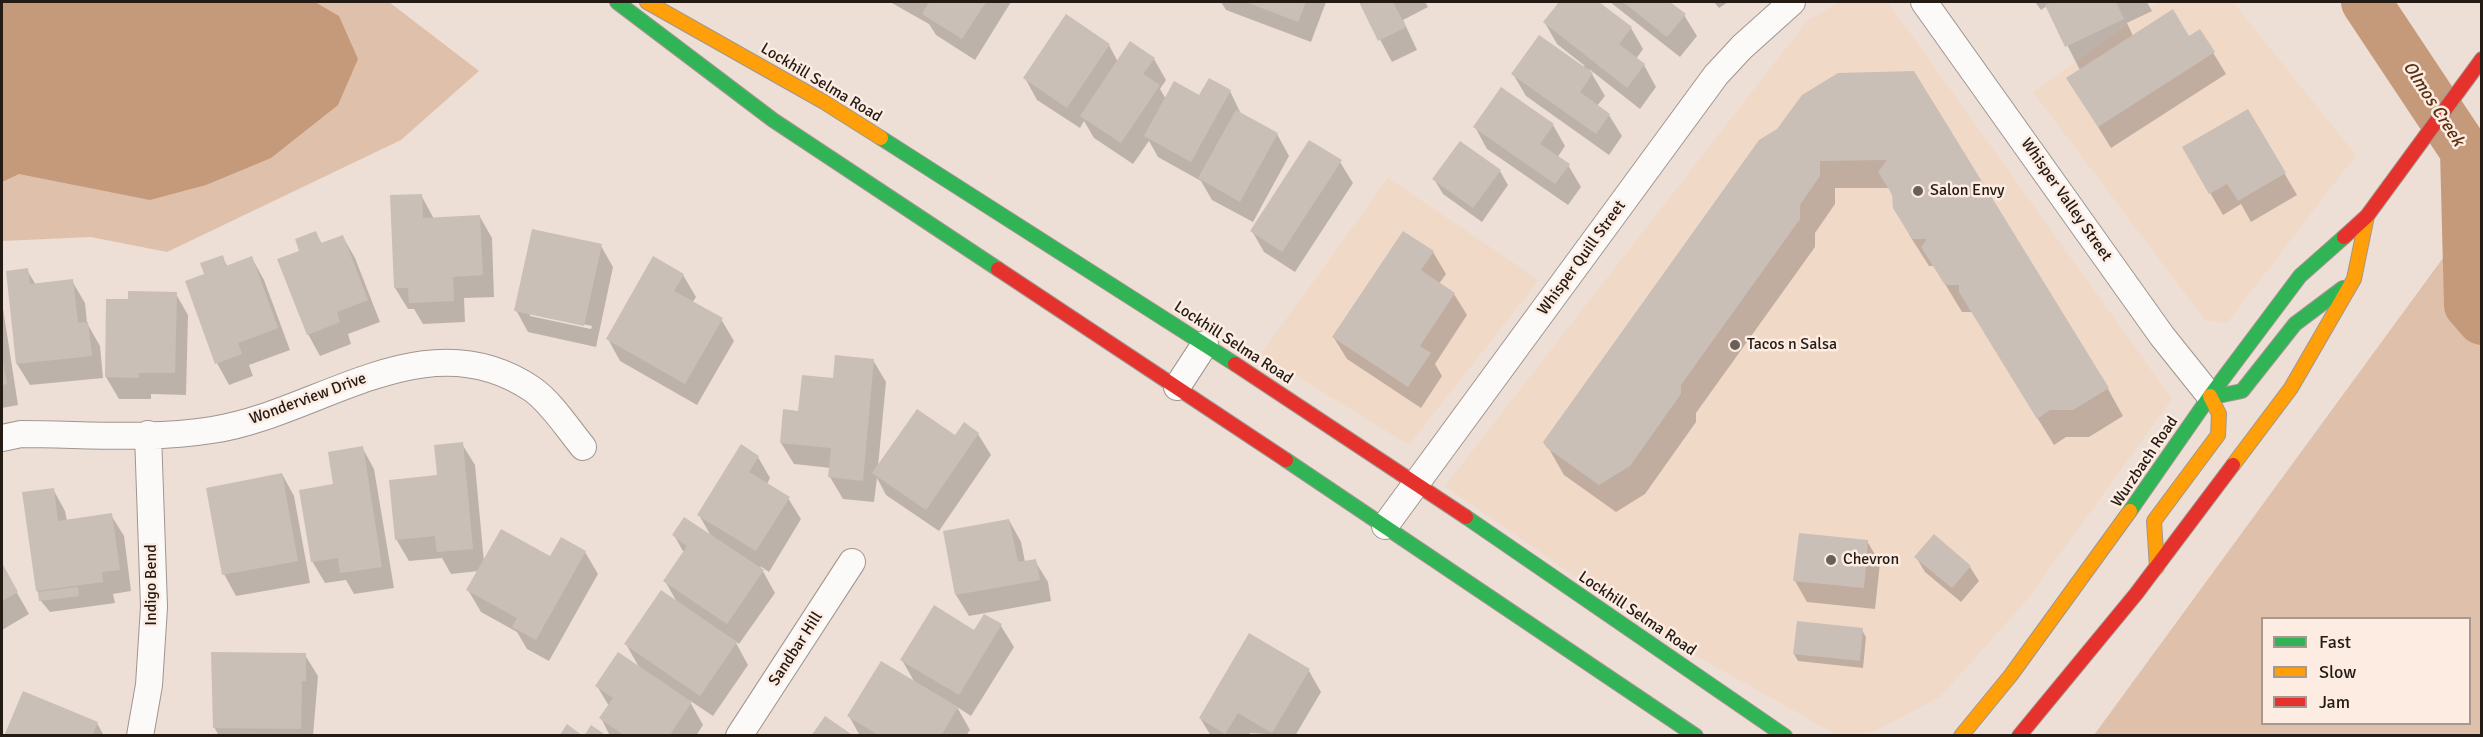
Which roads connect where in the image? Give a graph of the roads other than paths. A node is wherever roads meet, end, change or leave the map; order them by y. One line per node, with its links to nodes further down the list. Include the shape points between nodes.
1 (617, 2): 9 (main road, via 773,120)
2 (647, 2): 8 (main road, Lockhill Selma Road, via 824,102)
3 (1792, 2): 14 (street, Whisper Quill Street, via 1716,75)
4 (1924, 2): 10 (street, Whisper Valley Street, via 2162,336)
5 (2481, 60): 6 (main road, Wurzbach Road)
6 (2367, 216): 7 (main road, Wurzbach Road); 10 (main road, Wurzbach Road, via 2300,276)
7 (2354, 279): 10 (main road, via 2295,324 2242,391); 17 (main road, Wurzbach Road, via 2291,388)
8 (1204, 344): 9 (street); 14 (main road, Lockhill Selma Road)
9 (1177, 387): 15 (main road)
10 (2210, 396): 17 (main road, via 2220,412 2220,429 2154,521); 18 (main road, Wurzbach Road, via 2106,548 2016,669)
11 (148, 434): 12 (street, Wonderview Drive, via 21,434); 13 (street, Wonderview Drive, via 212,430 264,417 373,375 414,365 462,362 495,369 534,390); 19 (street, Indigo Bend, via 154,607)
12 (2, 438)
13 (584, 447)
14 (1416, 483): 15 (street, Whisper Quill Street); 22 (main road, Lockhill Selma Road, via 1576,599)
15 (1385, 526): 21 (main road, via 1550,630)
16 (852, 562): 20 (street, Sandbar Hill)
17 (2157, 567): 23 (main road, Wurzbach Road)
18 (1958, 733)
19 (140, 735)
20 (739, 735)
21 (1696, 735)
22 (1785, 735)
23 (2019, 735)

